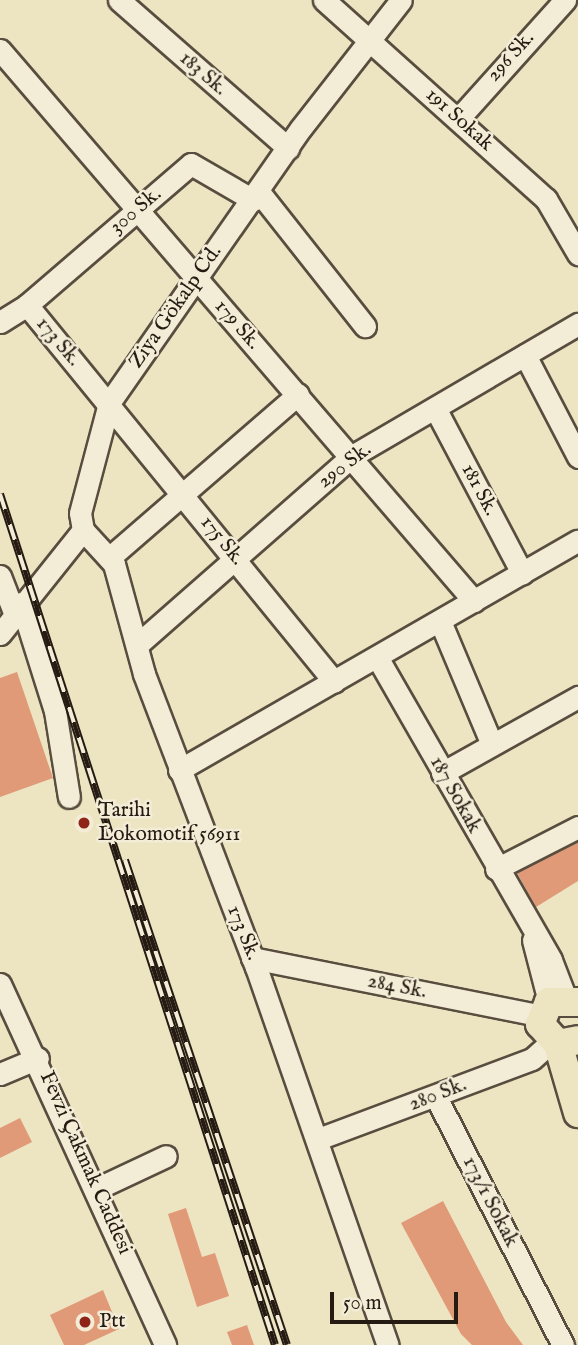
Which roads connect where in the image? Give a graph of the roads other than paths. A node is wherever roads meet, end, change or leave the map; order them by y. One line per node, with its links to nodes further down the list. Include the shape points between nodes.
1 (119, 0): 8 (street, 183 Sk.)
2 (324, 0): 5 (street, 191 Sokak)
3 (401, 0): 5 (street, Ziya Gökalp Cd.)
4 (565, 0): 7 (street, 296 Sk.)
5 (369, 42): 7 (street, 191 Sokak); 8 (street, Ziya Gökalp Cd.)
6 (0, 50): 10 (street, 179 Sk.)
7 (459, 118): 11 (street, 191 Sokak, via 546,199)
8 (288, 148): 9 (street, Ziya Gökalp Cd.)
9 (256, 196): 10 (street, 300 Sk., via 191,164); 12 (street, Ziya Gökalp Cd.); 16 (street, 300 Sk.)
10 (137, 208): 12 (street, 179 Sk.); 13 (street, 300 Sk.)
11 (578, 254)
12 (196, 278): 18 (street, 179 Sk.); 19 (street, Ziya Gökalp Cd.)
13 (27, 305): 14 (street, 173 Sk.); 19 (street, 173 Sk.)
14 (0, 321)
15 (578, 324): 17 (street, 290 Sk.)
16 (365, 326)
17 (524, 355): 20 (street, 290 Sk.); 22 (street)
18 (298, 394): 21 (street, 179 Sk.); 23 (street)
19 (109, 403): 23 (street, 175 Sk.); 24 (street, Ziya Gökalp Cd., via 80,513)
20 (435, 408): 21 (street, 290 Sk.); 28 (street, 181 Sk.)
21 (352, 456): 26 (street, 290 Sk.); 30 (street, 179 Sk.)
22 (578, 457)
23 (183, 493): 26 (street, 175 Sk.); 27 (street)
24 (83, 530): 27 (street, 173 Sk.); 31 (street)
25 (578, 541): 28 (street)
26 (235, 556): 34 (street, 290 Sk.); 36 (street, 175 Sk.)
27 (108, 558): 34 (street, 173 Sk.)
28 (522, 573): 30 (street)
29 (0, 576): 31 (street)
30 (474, 601): 32 (street)
31 (17, 608): 33 (street); 41 (street, via 55,710)
32 (440, 621): 35 (street); 38 (street)
33 (0, 634)
34 (137, 645): 39 (street, 173 Sk.)
35 (377, 657): 36 (street); 40 (street, 187 Sokak)
36 (334, 681): 39 (street)
37 (578, 697): 38 (street)
38 (492, 745): 40 (street)
39 (179, 770): 44 (street, 173 Sk.)
40 (442, 773): 43 (street, 187 Sokak)
41 (69, 797)
42 (578, 827): 43 (street)
43 (496, 869): 46 (street, 187 Sokak, via 533,934)
44 (252, 958): 46 (street, 284 Sk.); 51 (street, 173 Sk.)
45 (0, 984): 47 (street, Fevzi Çakmak Caddesi)
46 (564, 1016): 49 (street, 280 Sk., via 532,1059); 50 (main road, 187 Sokak)
47 (38, 1058): 48 (street); 53 (street, Fevzi Çakmak Caddesi)
48 (0, 1074)
49 (436, 1097): 51 (street, 280 Sk.); 56 (street, 173/1 Sokak)
50 (578, 1113)
51 (318, 1139): 55 (street, 173 Sk.)
52 (168, 1162): 53 (street)
53 (99, 1195): 54 (street, Fevzi Çakmak Caddesi)
54 (165, 1345)
55 (388, 1345)
56 (563, 1345)

